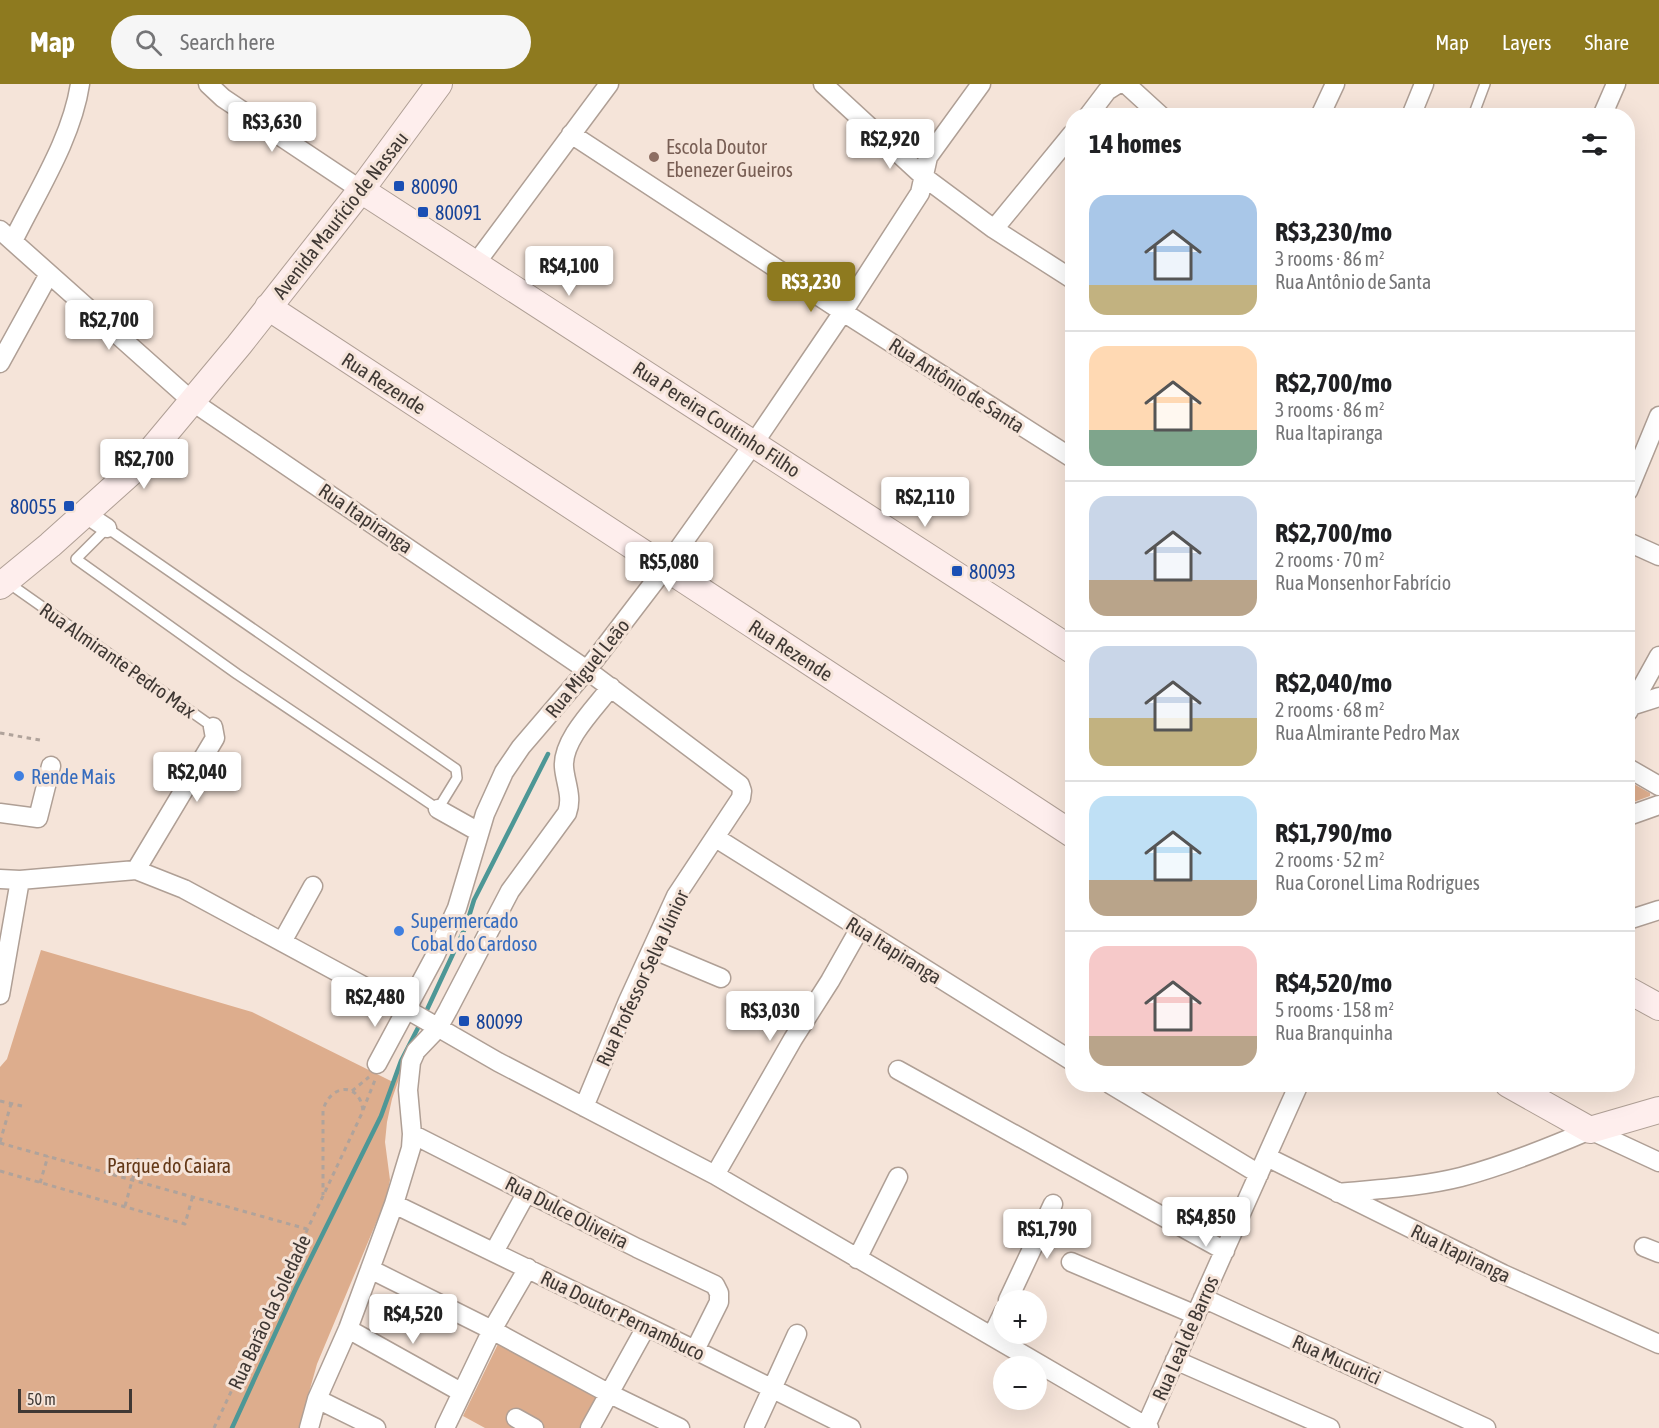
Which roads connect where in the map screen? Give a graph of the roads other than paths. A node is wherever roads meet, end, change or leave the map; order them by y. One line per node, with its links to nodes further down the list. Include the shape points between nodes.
1 (80, 84): 24 (street, via 63,140)
2 (208, 84): 22 (street)
3 (439, 84): 22 (street, Avenida Maurício de Nassau)
4 (609, 84): 19 (street)
5 (981, 84): 21 (street, Rua Miguel Leão, via 928,158)
6 (1118, 84): 13 (street)
7 (1126, 84): 14 (street)
8 (1335, 84): 15 (street)
9 (1424, 84): 16 (street)
10 (1485, 84): 17 (lane)
11 (1616, 84): 18 (street)
12 (828, 85): 21 (street)
13 (1094, 108)
14 (1152, 108)
15 (1324, 108)
16 (1414, 108)
17 (1476, 108)
18 (1606, 108)
19 (571, 134): 25 (street); 29 (street, Rua Antônio de Santa)
20 (1065, 143): 23 (street)
21 (924, 177): 23 (street); 29 (street, Rua Miguel Leão, via 920,193)
22 (361, 190): 25 (street, Rua Pereira Coutinho Filho); 28 (street, Avenida Maurício de Nassau)
23 (994, 229): 27 (street)
24 (6, 236): 26 (street, Rua Itapiranga)
25 (477, 263): 33 (street, Rua Pereira Coutinho Filho)
26 (49, 274): 30 (street); 31 (street, Rua Itapiranga)
27 (1065, 275)
28 (268, 307): 31 (street, Avenida Maurício de Nassau); 39 (street, Rua Rezende)
29 (843, 312): 33 (street, Rua Miguel Leão); 34 (street, Rua Antônio de Santa)
30 (0, 363)
31 (193, 402): 36 (street, Avenida Maurício de Nassau); 43 (street, Rua Itapiranga)
32 (1659, 416): 35 (street)
33 (753, 443): 39 (street, Rua Miguel Leão); 41 (street, Rua Pereira Coutinho Filho)
34 (1065, 454)
35 (1635, 474)
36 (96, 521): 40 (street, Avenida Maurício de Nassau); 54 (lane, via 76,559 237,674); 54 (lane, via 456,768 457,778)
37 (1635, 545): 38 (street)
38 (1659, 556)
39 (665, 568): 43 (street, Rua Miguel Leão); 57 (street, Rua Rezende)
40 (3, 584): 48 (lane, Rua Almirante Pedro Max)
41 (1065, 645)
42 (1659, 656): 46 (street)
43 (587, 670): 44 (street, Rua Itapiranga); 58 (street, Rua Miguel Leão, via 504,772)
44 (610, 687): 52 (street, Rua Itapiranga, via 740,785); 74 (street, via 567,749 567,813 510,891)
45 (1659, 697): 47 (street)
46 (1635, 698)
47 (1635, 707)
48 (213, 728): 60 (street, Rua Almirante Pedro Max, via 215,738)
49 (51, 766): 55 (street, via 38,818)
50 (1635, 772): 51 (street)
51 (1659, 786)
52 (742, 791): 59 (street, Rua Professor Selva Júnior)
53 (1659, 805): 56 (street)
54 (438, 809): 58 (street)
55 (0, 813)
56 (1635, 814)
57 (1065, 829)
58 (479, 832): 73 (street, Rua Miguel Leão, via 456,908)
59 (716, 838): 66 (street, Rua Itapiranga); 68 (street, Rua Professor Selva Júnior, via 676,896)
60 (136, 870): 62 (street); 67 (street, via 184,889)
61 (0, 879): 62 (street)
62 (20, 880): 71 (street)
63 (312, 886): 67 (street)
64 (1659, 910): 65 (street)
65 (1635, 918)
66 (860, 928): 75 (street, Rua Itapiranga); 88 (street)
67 (282, 942): 73 (street)
68 (652, 949): 69 (street); 81 (street, Rua Professor Selva Júnior)
69 (721, 978)
70 (1635, 994): 72 (street)
71 (0, 995)
72 (1658, 1006)
73 (409, 1011): 74 (street); 76 (street, Rua Miguel Leão)
74 (436, 1027): 81 (street); 84 (street, via 411,1062 408,1090)
75 (1065, 1057)
76 (377, 1064)
77 (898, 1070): 94 (street)
78 (1123, 1092): 87 (street)
79 (1295, 1092): 85 (street, Rua Leal de Barros)
80 (1523, 1092): 83 (street)
81 (584, 1107): 88 (street)
82 (1659, 1110): 83 (street)
83 (1590, 1130): 86 (street); 91 (street, via 1536,1153 1458,1177)
84 (412, 1134): 90 (street, Rua Dulce Oliveira); 92 (street)
85 (1267, 1157): 87 (street, Rua Leal de Barros); 91 (street, Rua Itapiranga)
86 (1659, 1162)
87 (1259, 1174): 94 (street, Rua Leal de Barros)
88 (715, 1175): 96 (street)
89 (898, 1177): 96 (street)
90 (527, 1192): 95 (street); 109 (street, Rua Dulce Oliveira, via 715,1285 720,1293 719,1302)
91 (1337, 1193): 108 (street, Rua Itapiranga)
92 (394, 1204): 95 (street, Rua Doutor Pernambuco); 99 (street)
93 (1053, 1204): 100 (street)
94 (1225, 1251): 101 (street, Rua Leal de Barros)
95 (494, 1252): 98 (street, Rua Doutor Pernambuco)
96 (857, 1259): 107 (street)
97 (1071, 1262): 102 (street)
98 (528, 1268): 103 (street, Rua Doutor Pernambuco); 105 (street)
99 (370, 1269): 104 (street); 105 (street)
100 (1013, 1290)
101 (1203, 1298): 102 (street, Rua Leal de Barros); 116 (street, Rua Mucurici)
102 (1196, 1315): 110 (street, Rua Leal de Barros)
103 (646, 1327): 109 (street, Rua Doutor Pernambuco); 113 (street)
104 (348, 1329): 112 (street); 114 (street)
105 (492, 1330): 112 (street); 113 (street)
106 (797, 1334): 111 (street)
107 (992, 1336): 117 (street)
108 (1659, 1344)
109 (695, 1350): 111 (street, Rua Doutor Pernambuco)
110 (1175, 1360): 117 (street, Rua Leal de Barros); 126 (street)
111 (772, 1388): 124 (street); 125 (street, Rua Doutor Pernambuco)
112 (461, 1392): 120 (street)
113 (608, 1393): 122 (street); 123 (street)
114 (317, 1399): 118 (street); 119 (street)
115 (516, 1418): 121 (street)
116 (1474, 1425)
117 (1146, 1427)
118 (309, 1428)
119 (376, 1428)
120 (445, 1428)
121 (534, 1428)
122 (590, 1428)
123 (680, 1428)
124 (754, 1428)
125 (851, 1428)
126 (1330, 1428)

